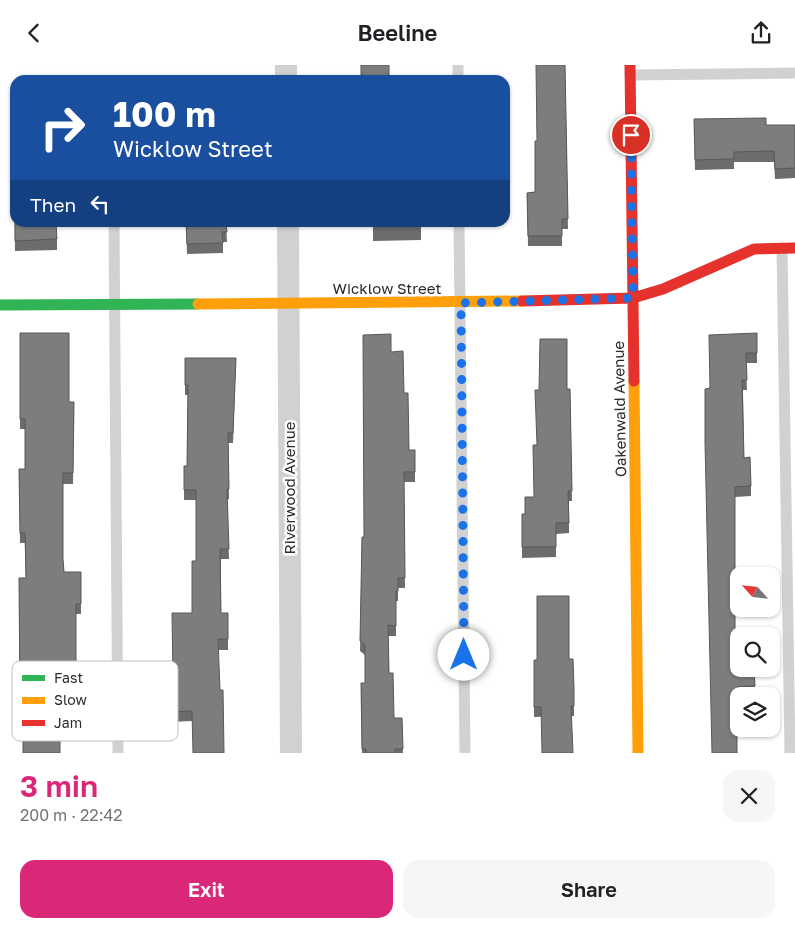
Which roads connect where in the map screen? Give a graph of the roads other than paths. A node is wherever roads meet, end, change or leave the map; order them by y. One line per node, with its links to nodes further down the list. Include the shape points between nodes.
1 (630, 70): 2 (lane); 8 (street, Oakenwald Avenue)
2 (795, 73)
3 (114, 227): 12 (lane)
4 (288, 227): 10 (street, Riverwood Avenue)
5 (459, 227): 9 (lane)
6 (782, 248): 7 (street, Wicklow Street); 8 (street, Wicklow Street, via 754,249 663,289); 14 (lane)
7 (795, 248)
8 (633, 298): 9 (street, Wicklow Street); 17 (street, Oakenwald Avenue)
9 (461, 303): 10 (street, Wicklow Street); 16 (lane)
10 (288, 304): 12 (street, Wicklow Street); 15 (street, Riverwood Avenue)
11 (0, 305): 12 (street, Wicklow Street)
12 (114, 305): 13 (lane)
13 (117, 661)
14 (792, 724): 18 (lane)
15 (291, 753)
16 (465, 753)
17 (638, 753)
18 (790, 753)

